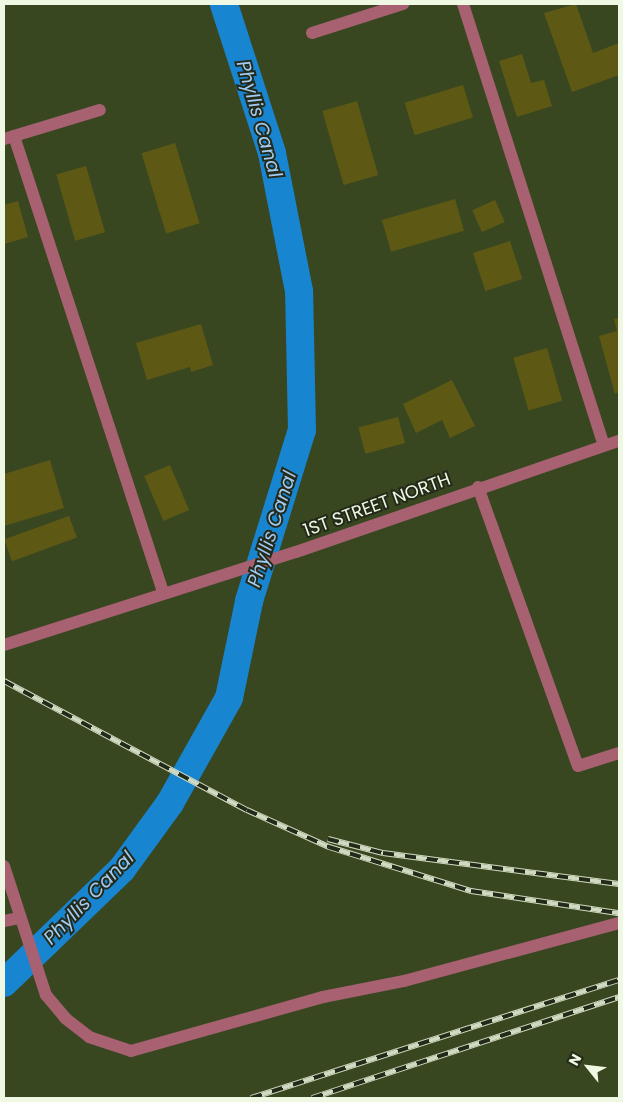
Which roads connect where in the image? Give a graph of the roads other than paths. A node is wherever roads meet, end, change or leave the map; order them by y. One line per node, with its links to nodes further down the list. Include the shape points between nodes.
1 (403, 4): 3 (street)
2 (464, 4): 7 (street)
3 (312, 33)
4 (100, 110): 5 (street)
5 (9, 137): 9 (street)
6 (619, 441): 7 (street, 1ST STREET NORTH)
7 (604, 445): 8 (street, 1ST STREET NORTH)
8 (478, 488): 9 (street, 1ST STREET NORTH, via 296,552); 11 (street, via 578,766)
9 (163, 592): 10 (street, 1ST STREET NORTH)
10 (4, 645)
11 (619, 752)
12 (4, 866): 13 (street)
13 (19, 918): 14 (street); 15 (street, via 46,995 65,1018 89,1037 131,1051 323,997 404,980)
14 (4, 921)
15 (619, 923)

